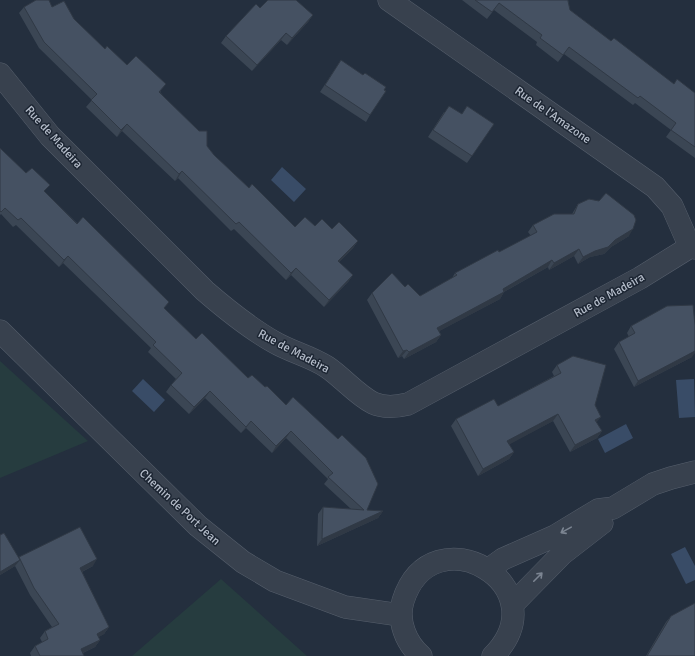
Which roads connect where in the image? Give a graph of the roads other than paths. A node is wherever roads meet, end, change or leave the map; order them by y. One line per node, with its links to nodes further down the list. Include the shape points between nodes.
1 (389, 0): 3 (street, Rue de l'Amazone, via 655,187 672,206)
2 (0, 74): 3 (street, Rue de Madeira, via 50,136 205,291 230,312 274,342 323,365 372,402 384,406 408,404)
3 (693, 248)
4 (0, 331): 9 (street, Chemin de Port Jean, via 198,526 243,562 275,581 345,607)
5 (695, 472): 6 (street, via 653,484)
6 (613, 508): 7 (street, one-way to 7, via 598,510 555,536 503,559); 8 (street, one-way to 6, via 562,554 604,522)
7 (489, 569): 8 (street, via 500,579); 9 (street, via 466,560 442,561 430,566 412,582)
8 (512, 605): 11 (street, via 510,628 506,639)
9 (400, 615): 10 (street, via 407,638)
10 (421, 656)
11 (493, 656)

